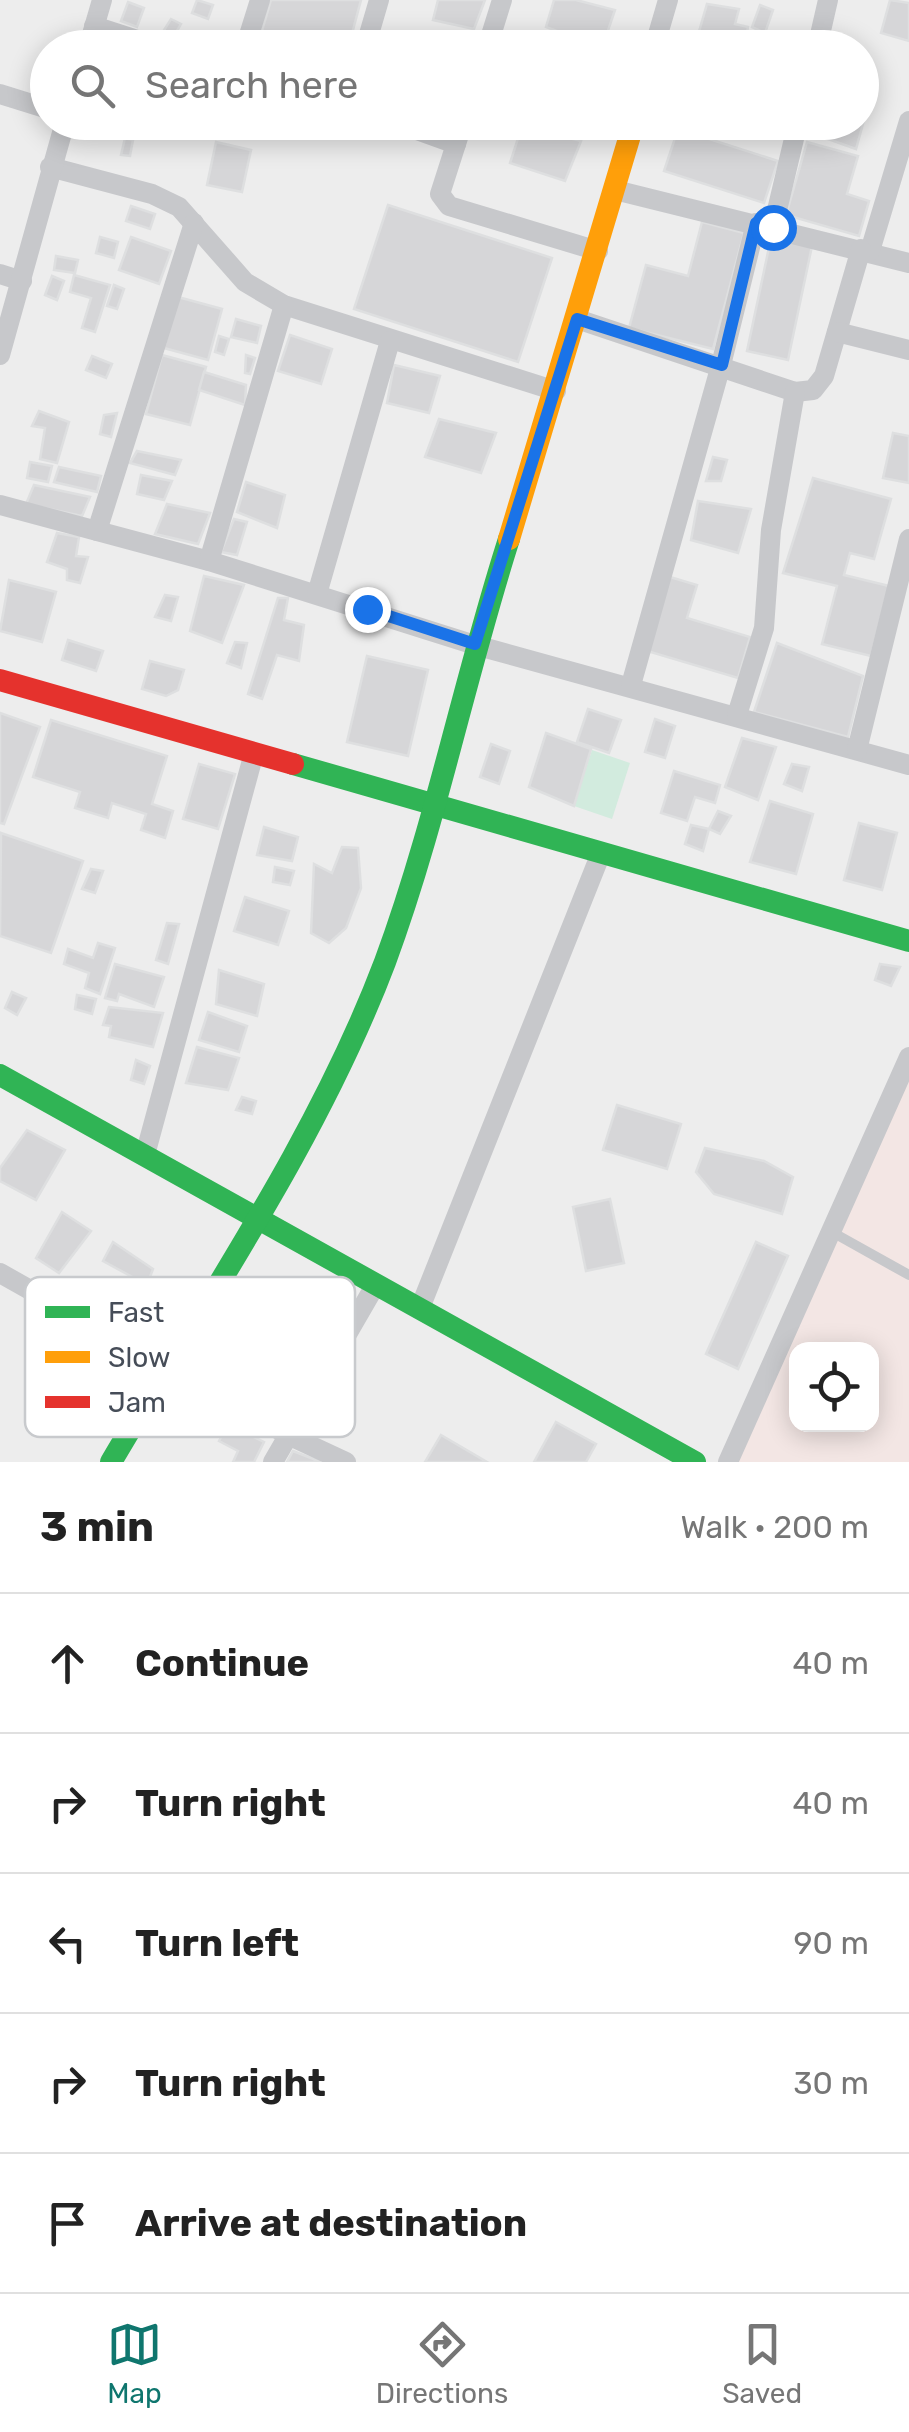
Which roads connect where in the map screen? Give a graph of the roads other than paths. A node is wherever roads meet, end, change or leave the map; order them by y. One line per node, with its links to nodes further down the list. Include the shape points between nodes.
1 (102, 0): 7 (street)
2 (260, 0): 10 (street)
3 (379, 0): 11 (street)
4 (502, 0): 12 (street)
5 (668, 0): 13 (street)
6 (828, 0): 14 (street)
7 (94, 26): 8 (street); 9 (street)
8 (93, 30)
9 (106, 30)
10 (251, 30)
11 (370, 30)
12 (493, 30)
13 (659, 30)
14 (820, 30)
15 (0, 94): 16 (street)
16 (30, 103)
17 (909, 121): 28 (street)
18 (59, 140): 24 (street)
19 (445, 140): 23 (street)
20 (457, 140): 23 (street)
21 (629, 140): 25 (street)
22 (792, 140): 27 (street)
23 (456, 144): 29 (street, via 441,180 444,202)
24 (50, 167): 26 (street, via 152,194); 32 (street)
25 (615, 190): 27 (street); 29 (street)
26 (194, 223): 33 (street, via 245,282); 43 (street)
27 (765, 225): 28 (street); 39 (street)
28 (866, 250): 30 (street); 35 (street)
29 (598, 251): 34 (street)
30 (909, 263)
31 (0, 274): 32 (street)
32 (22, 281): 38 (street)
33 (284, 306): 36 (street); 45 (street)
34 (577, 319): 39 (street); 40 (street)
35 (837, 332): 37 (street); 41 (street, via 814,390)
36 (390, 341): 40 (street); 46 (street)
37 (909, 350)
38 (0, 355)
39 (722, 365): 41 (street); 49 (street)
40 (556, 391): 47 (street)
41 (794, 392): 50 (street, via 770,530 764,628)
42 (0, 504): 43 (street)
43 (97, 531): 45 (street)
44 (909, 539): 51 (street)
45 (209, 561): 46 (street)
46 (317, 594): 47 (street)
47 (475, 644): 49 (street); 54 (street)
48 (0, 680): 52 (street)
49 (631, 685): 50 (street)
50 (738, 716): 51 (street)
51 (857, 750): 53 (street)
52 (254, 753): 54 (street); 59 (street)
53 (909, 765)
54 (436, 806): 55 (street); 60 (street, via 384,964 350,1042 316,1114)
55 (600, 852): 56 (street); 67 (street)
56 (909, 941)
57 (909, 1057): 61 (street)
58 (0, 1075): 59 (street)
59 (145, 1155): 60 (street)
60 (254, 1216): 63 (street); 65 (street)
61 (831, 1231): 62 (lane); 76 (street)
62 (909, 1275)
63 (219, 1277)
64 (2, 1279): 66 (street)
65 (376, 1284): 67 (street); 68 (street)
66 (25, 1291)
67 (420, 1308): 75 (street)
68 (355, 1320)
69 (126, 1437): 72 (street)
70 (287, 1437): 73 (street)
71 (290, 1437): 74 (street)
72 (111, 1462)
73 (273, 1462)
74 (346, 1462)
75 (695, 1462)
76 (728, 1462)

